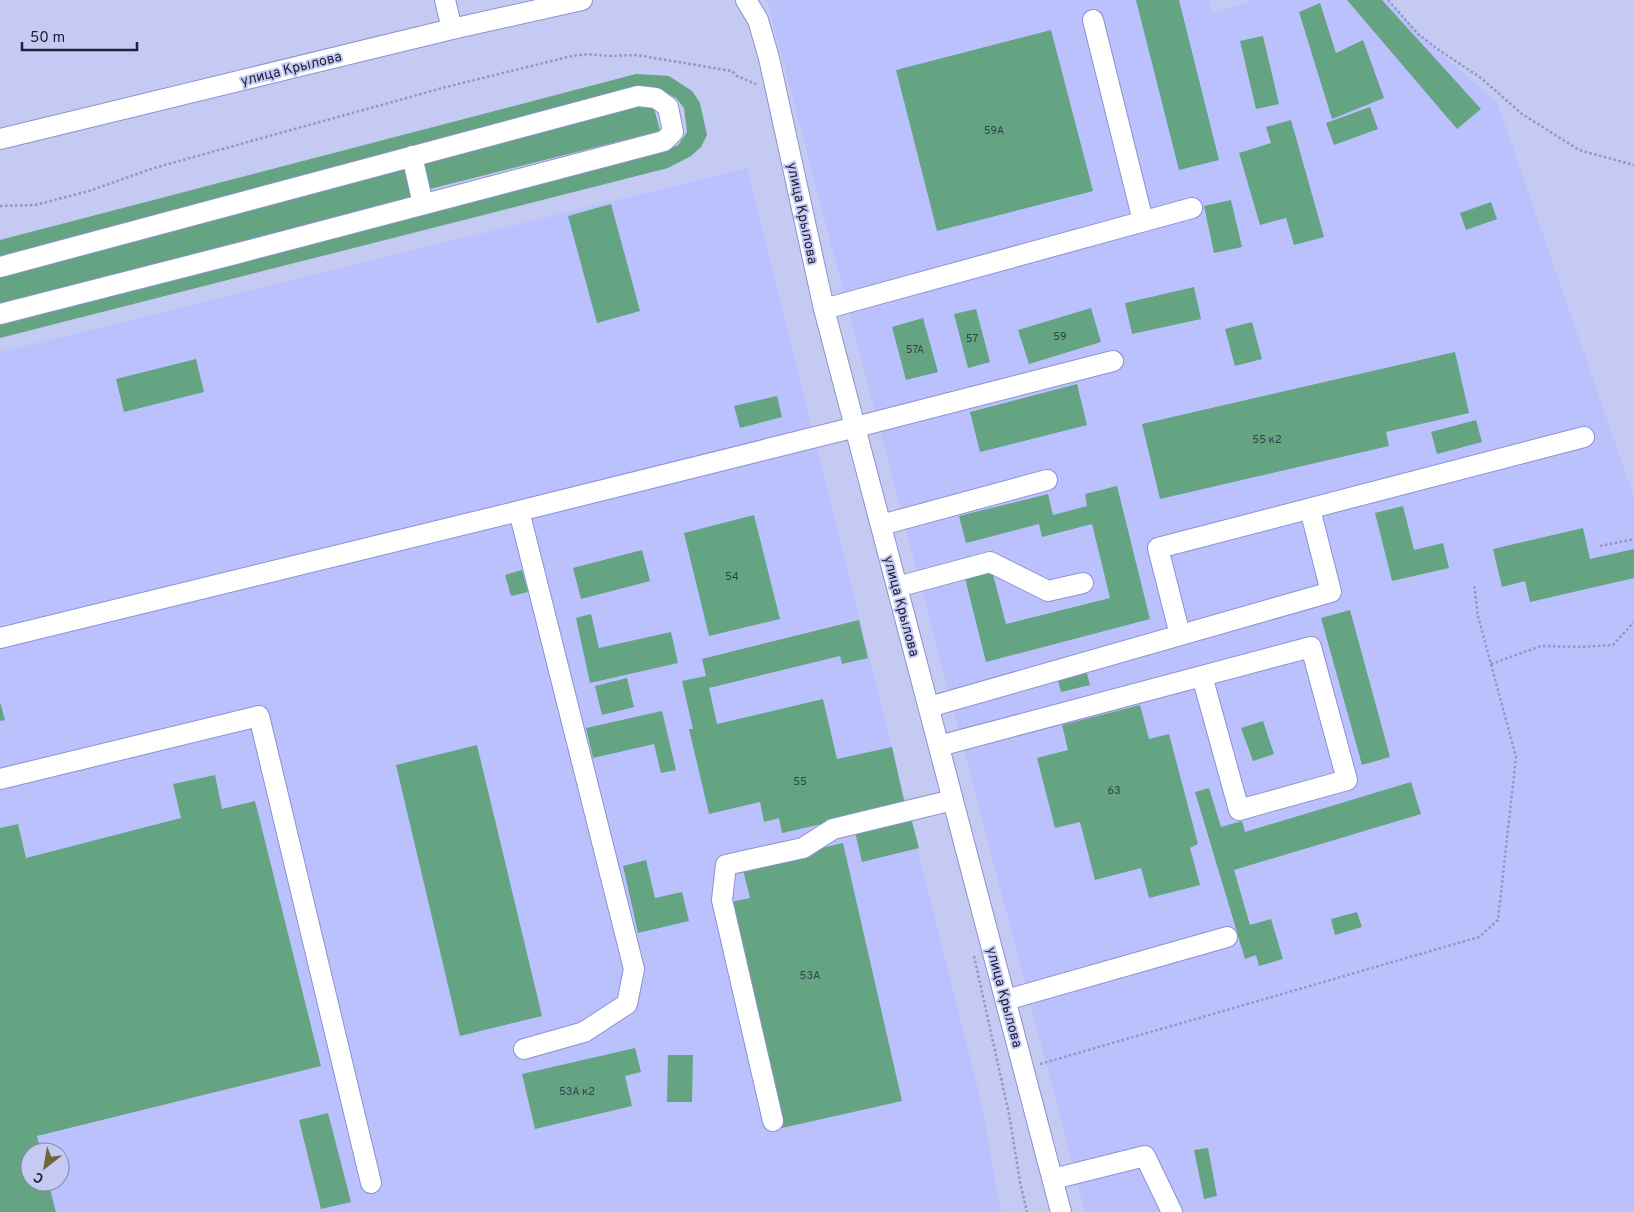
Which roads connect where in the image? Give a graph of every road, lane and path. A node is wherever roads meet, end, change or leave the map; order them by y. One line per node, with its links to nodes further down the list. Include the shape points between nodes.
1 (445, 0): 6 (street)
2 (582, 0): 6 (street, улица Крылова)
3 (746, 0): 7 (street, улица Крылова, via 758,20)
4 (1388, 0): 10 (path, via 1418,34 1481,78 1522,114 1579,150)
5 (1093, 20): 14 (street)
6 (452, 29): 8 (street, улица Крылова)
7 (776, 92): 12 (path, via 732,71 636,55 572,56 446,86 34,205); 16 (street, улица Крылова)
8 (0, 139)
9 (412, 156): 11 (street); 11 (street, via 638,96 656,98 668,107 673,132 664,141); 15 (street)
10 (1634, 166)
11 (423, 204): 17 (street)
12 (0, 206)
13 (1192, 208): 14 (street)
14 (1143, 221): 16 (street)
15 (0, 267)
16 (824, 309): 19 (street, улица Крылова)
17 (0, 314)
18 (1113, 361): 19 (street)
19 (856, 427): 23 (street); 24 (street, улица Крылова)
20 (1584, 437): 22 (street)
21 (1047, 480): 24 (street)
22 (1310, 509): 31 (street, via 1331,592); 31 (street, via 1158,548)
23 (519, 511): 32 (street); 42 (street, via 634,969 627,1004 584,1032)
24 (881, 525): 29 (street, улица Крылова)
25 (1634, 539): 26 (path)
26 (1600, 546)
27 (1083, 583): 29 (street, via 1048,592 990,562)
28 (1474, 584): 33 (path, via 1478,616)
29 (897, 586): 35 (street, улица Крылова)
30 (1634, 622): 33 (path, via 1613,645 1541,646)
31 (1180, 635): 35 (street)
32 (0, 638)
33 (1491, 664): 43 (path, via 1516,757 1498,920 1479,937)
34 (1202, 676): 34 (street, via 1311,647 1347,780 1239,810); 36 (street)
35 (929, 707): 36 (street, улица Крылова)
36 (939, 746): 38 (street, улица Крылова)
37 (0, 779): 46 (street, via 259,716)
38 (953, 800): 41 (street, улица Крылова); 44 (street, via 833,829 803,848 726,865 722,900)
39 (1227, 937): 41 (street)
40 (974, 955): 47 (path)
41 (1006, 1000): 43 (street, улица Крылова)
42 (524, 1049)
43 (1024, 1068): 45 (street, улица Крылова)
44 (773, 1121)
45 (1052, 1179): 48 (street, улица Крылова); 49 (street, via 1145,1156)
46 (372, 1183)
47 (1027, 1212)
48 (1061, 1212)
49 (1172, 1212)

